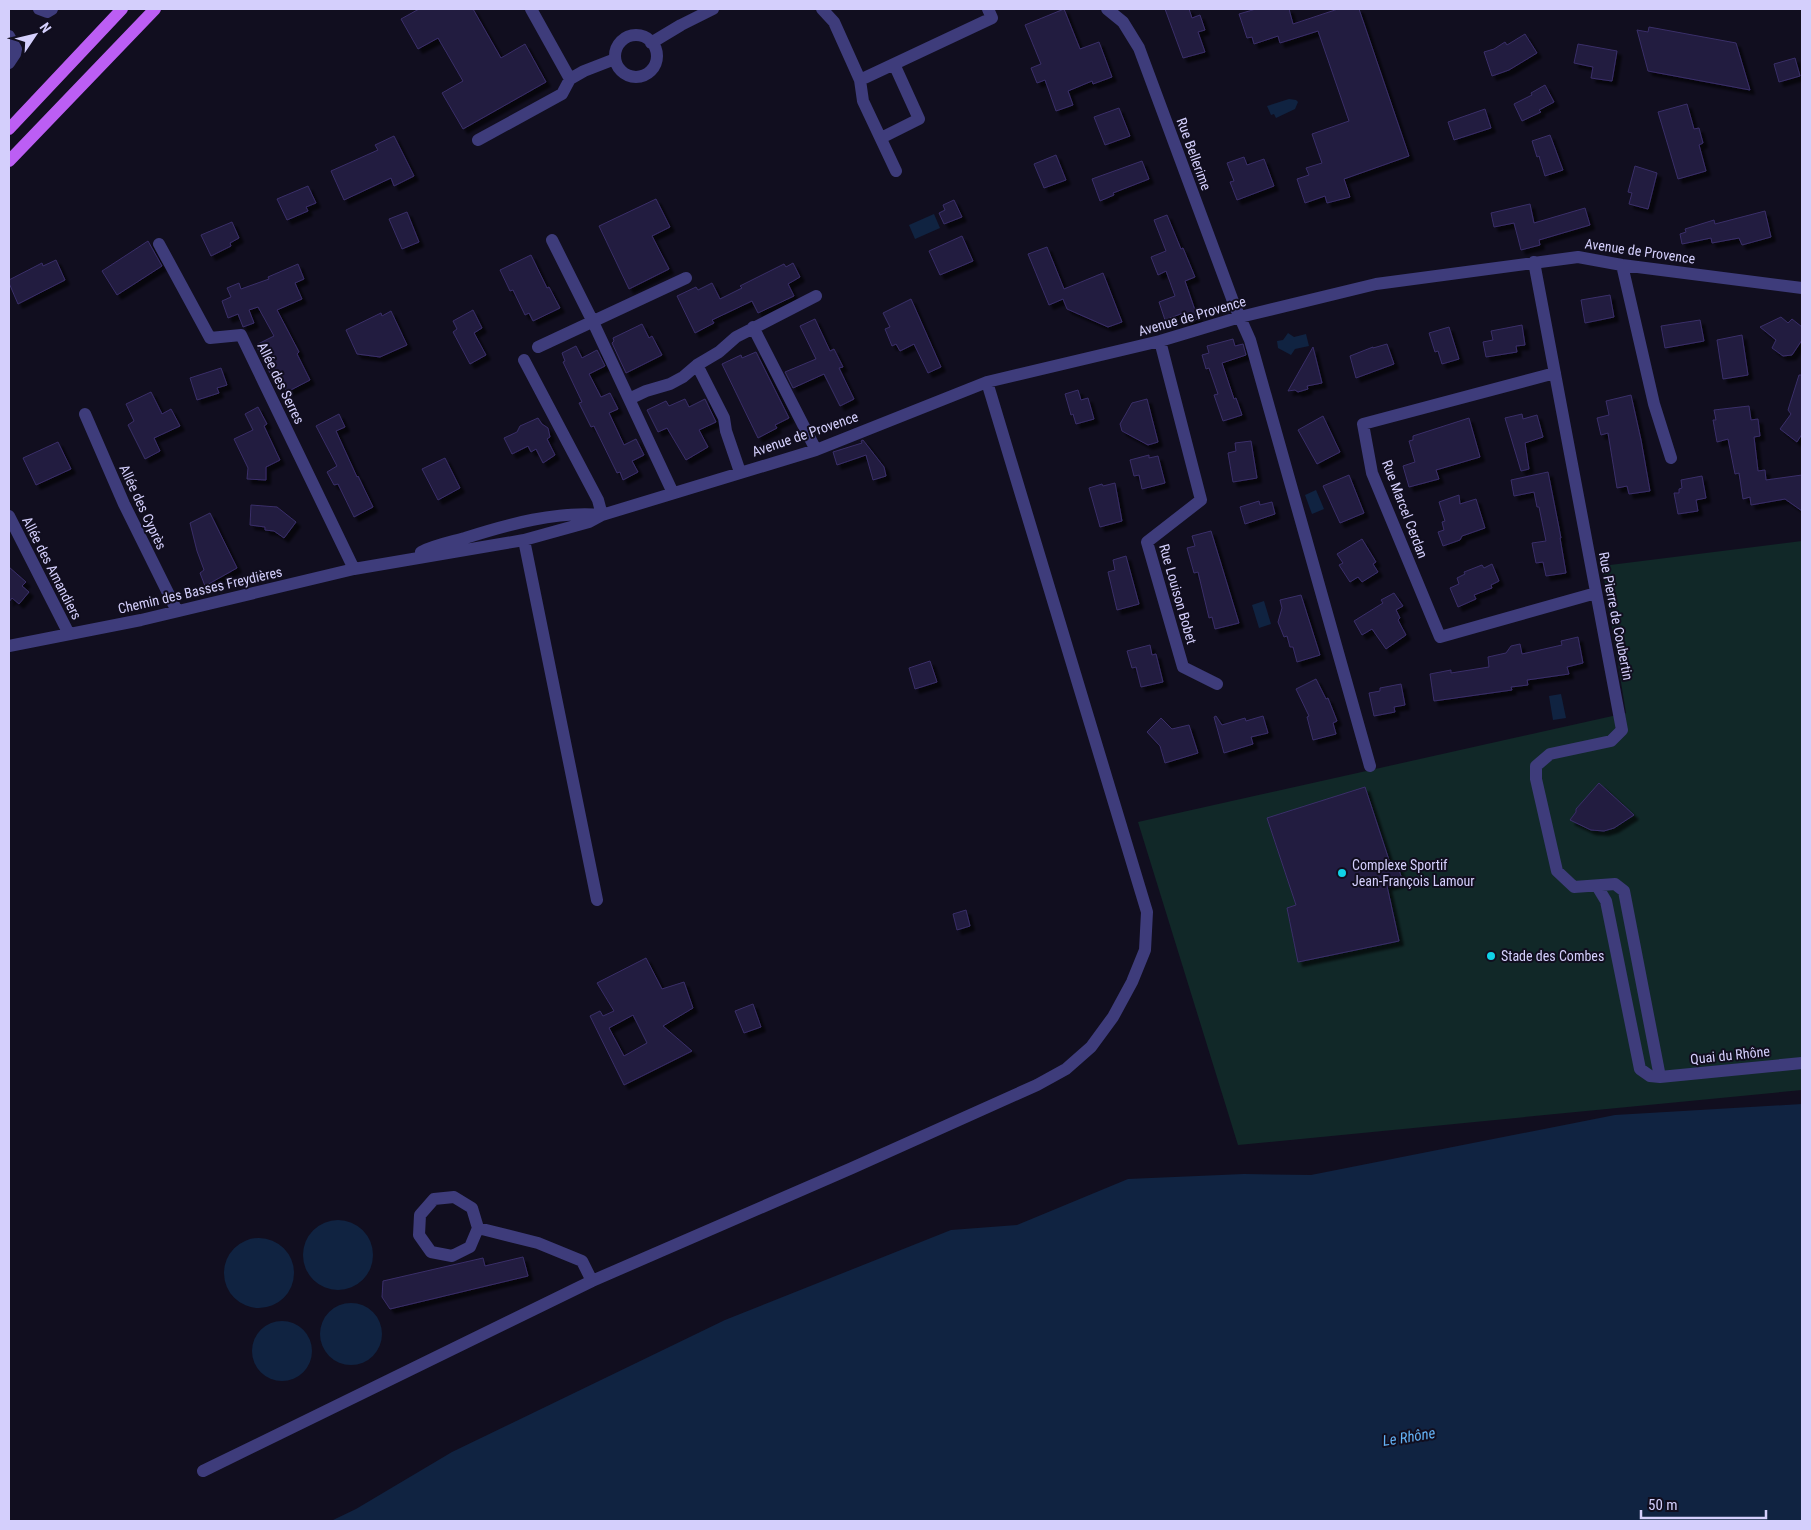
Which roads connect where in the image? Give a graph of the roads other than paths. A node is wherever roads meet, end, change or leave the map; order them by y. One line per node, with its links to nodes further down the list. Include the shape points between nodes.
1 (39, 9): 2 (street, via 47,12)
2 (52, 9)
3 (122, 9): 17 (main road)
4 (155, 9): 20 (main road)
5 (531, 9): 15 (street)
6 (713, 9): 11 (street)
7 (988, 9): 14 (street, via 992,18)
8 (1107, 9): 29 (street, Rue Bellerime, via 1123,22 1139,48)
9 (826, 10): 16 (street)
10 (9, 36): 13 (street, via 16,49)
11 (651, 43): 12 (street, via 640,36 627,37 617,46); 12 (street, via 656,56 652,69 646,74 626,75)
12 (615, 59): 15 (street)
13 (9, 63)
14 (894, 64): 16 (street); 18 (street, via 919,120)
15 (570, 79): 19 (street, via 562,94)
16 (860, 80): 18 (street, via 863,101)
17 (9, 129)
18 (880, 138): 21 (street)
19 (478, 140)
20 (9, 161)
21 (896, 171)
22 (552, 240): 30 (street)
23 (159, 244): 48 (street, Allée des Serres, via 210,338 241,335)
24 (1534, 262): 25 (street, Avenue de Provence, via 1578,257); 29 (street, Avenue de Provence, via 1376,284); 36 (street, Rue Pierre de Coubertin)
25 (1622, 265): 27 (street, Avenue de Provence); 41 (street, via 1654,404)
26 (686, 278): 30 (street)
27 (1802, 288)
28 (816, 296): 31 (street)
29 (1240, 317): 32 (street, Avenue de Provence); 54 (street, Rue Bellerime, via 1250,340)
30 (593, 322): 33 (street); 38 (street)
31 (753, 327): 35 (street); 40 (street)
32 (1160, 341): 37 (street, Avenue de Provence); 53 (street, Rue Louison Bobet, via 1201,500 1147,542 1183,667)
33 (538, 347)
34 (524, 360): 44 (street)
35 (696, 365): 38 (street, via 670,384); 42 (street, via 724,418)
36 (1555, 373): 49 (street, Rue Pierre de Coubertin); 49 (street, Rue Marcel Cerdan, via 1363,424 1372,473 1440,637)
37 (987, 382): 40 (street, Avenue de Provence); 60 (street, via 1147,912 1145,950 1132,982 1113,1017 1091,1047 1066,1069 990,1106)
38 (629, 399): 43 (street)
39 (85, 414): 50 (street, Allée des Cyprès, via 124,504)
40 (816, 450): 42 (street, Avenue de Provence)
41 (1672, 458)
42 (740, 472): 43 (street, Avenue de Provence)
43 (673, 493): 44 (street, Avenue de Provence)
44 (606, 515): 46 (street, Chemin des Basses Freydières); 47 (street, Chemin des Basses Freydières, via 580,513 499,528 427,549)
45 (9, 516): 51 (street, Allée des Amandiers)
46 (524, 540): 47 (street, Chemin des Basses Freydières); 56 (street)
47 (398, 562): 48 (street, Chemin des Basses Freydières)
48 (354, 569): 50 (street, Chemin des Basses Freydières)
49 (1596, 593): 55 (street, Rue Pierre de Coubertin, via 1622,730 1611,741 1550,754 1536,766 1536,779 1556,871 1574,886)
50 (177, 611): 51 (street, Chemin des Basses Freydières)
51 (69, 634): 52 (street, Chemin des Basses Freydières)
52 (9, 646)
53 (1217, 684)
54 (1370, 766)
55 (1598, 886): 58 (street, via 1606,901 1640,1068 1650,1076); 58 (street, via 1614,884 1624,891)
56 (597, 900)
57 (1802, 1063): 58 (street, Quai du Rhône)
58 (1660, 1076)
59 (478, 1228): 59 (street, via 472,1208 454,1197 434,1199 420,1215 419,1235 431,1252 452,1256 470,1247); 60 (street, via 538,1243 582,1261)
60 (592, 1281): 61 (street)
61 (203, 1470)

